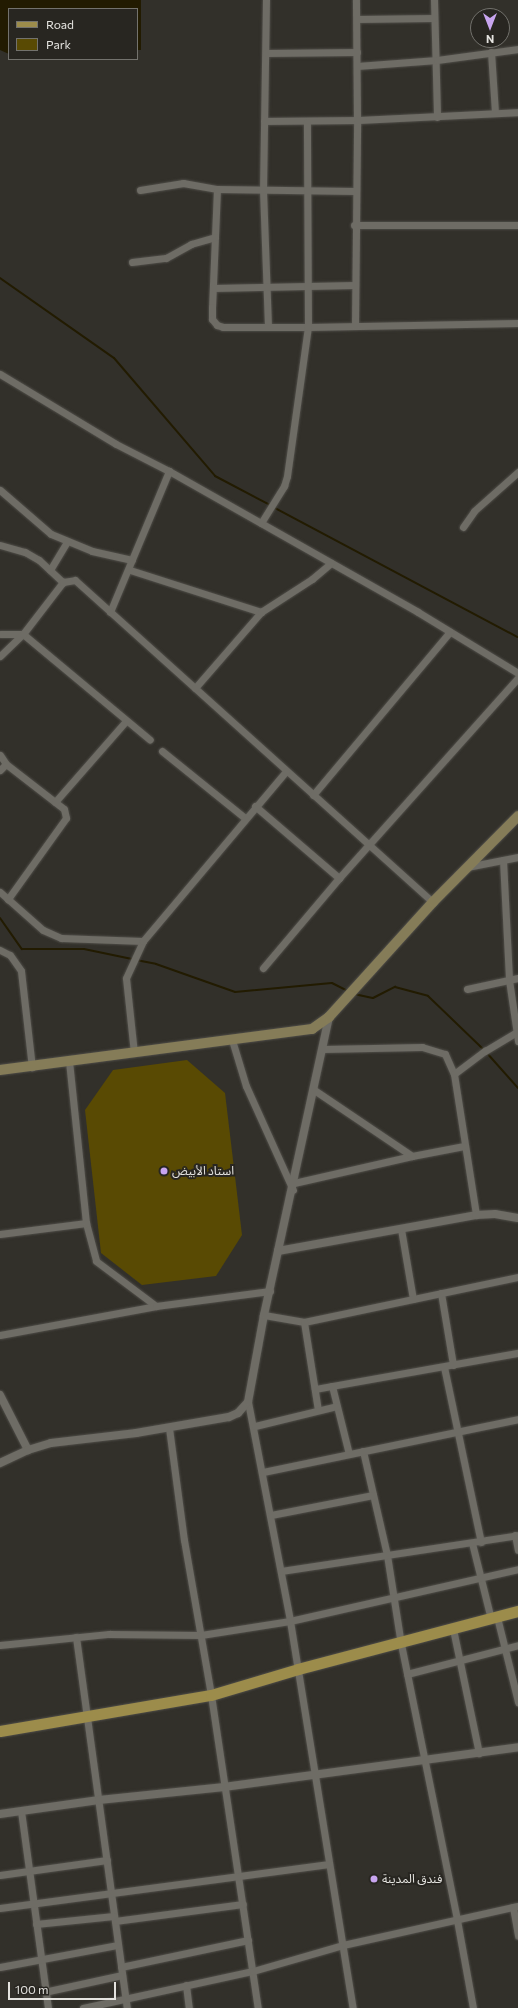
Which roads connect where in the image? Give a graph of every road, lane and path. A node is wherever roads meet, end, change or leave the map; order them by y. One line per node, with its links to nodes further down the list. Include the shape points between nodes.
1 (266, 0): 9 (street)
2 (356, 0): 5 (street)
3 (434, 0): 4 (street)
4 (434, 18): 5 (street); 10 (street)
5 (357, 19): 7 (street)
6 (518, 48): 8 (street)
7 (357, 52): 9 (street); 11 (street)
8 (491, 52): 10 (street); 13 (street)
9 (266, 53): 16 (street)
10 (437, 60): 11 (street); 14 (street)
11 (357, 66): 15 (street)
12 (518, 112): 13 (street)
13 (495, 113): 14 (street)
14 (437, 117): 15 (street)
15 (357, 120): 17 (street); 21 (street)
16 (264, 121): 17 (street); 20 (street)
17 (307, 122): 22 (street)
18 (216, 189): 19 (street, via 183,183); 20 (street); 25 (street)
19 (140, 190)
20 (262, 190): 22 (street); 29 (street)
21 (355, 191): 22 (street); 23 (street)
22 (306, 192): 27 (street)
23 (354, 225): 24 (street); 28 (street)
24 (518, 226)
25 (215, 237): 26 (street, via 191,244 170,256); 30 (street)
26 (132, 262)
27 (307, 285): 28 (street); 29 (street); 34 (street)
28 (355, 285): 32 (street)
29 (266, 286): 30 (street); 33 (street)
30 (213, 288): 33 (street, via 212,319 216,325)
31 (518, 323): 32 (street)
32 (355, 326): 34 (street)
33 (268, 327): 34 (street)
34 (308, 327): 39 (street, via 287,476 284,486)
35 (0, 374): 36 (street, via 116,444)
36 (169, 471): 39 (street); 43 (street)
37 (518, 472): 40 (street, via 474,511)
38 (0, 490): 41 (street, via 51,534)
39 (261, 523): 44 (street)
40 (463, 527)
41 (66, 542): 43 (street); 45 (street)
42 (0, 545): 45 (street, via 25,552)
43 (132, 560): 46 (street)
44 (331, 563): 49 (street, via 312,579); 50 (street)
45 (50, 570): 47 (street)
46 (130, 570): 48 (street); 49 (street)
47 (63, 582): 48 (street, via 75,580); 52 (street)
48 (110, 612): 56 (street)
49 (260, 612): 56 (street)
50 (450, 632): 54 (street); 64 (street)
51 (0, 634): 52 (street)
52 (23, 634): 53 (street); 57 (street)
53 (0, 656)
54 (518, 673)
55 (518, 678): 69 (street)
56 (195, 688): 63 (street)
57 (126, 721): 58 (street); 65 (street)
58 (150, 740)
59 (162, 750): 68 (street)
60 (0, 755): 61 (street)
61 (6, 764): 62 (street); 65 (street)
62 (0, 770)
63 (286, 771): 64 (street); 66 (street)
64 (313, 795): 69 (street)
65 (55, 802): 75 (street, via 64,809 66,818)
66 (255, 806): 68 (street); 73 (street)
67 (518, 816): 72 (main road)
68 (245, 818): 77 (street)
69 (370, 845): 73 (street); 76 (street)
70 (518, 857): 71 (street)
71 (503, 860): 72 (street); 81 (street)
72 (466, 867): 76 (main road)
73 (339, 878): 79 (street)
74 (0, 892): 75 (street)
75 (8, 899): 77 (street, via 43,930 62,938)
76 (433, 902): 83 (main road)
77 (143, 941): 88 (street, via 126,978)
78 (0, 950): 90 (street, via 10,955 21,971)
79 (263, 968)
80 (518, 978): 81 (street)
81 (509, 980): 82 (street); 84 (street)
82 (467, 989)
83 (329, 1017): 85 (main road, via 312,1029); 87 (street)
84 (517, 1032): 86 (street); 92 (street)
85 (232, 1040): 88 (main road); 96 (street, via 246,1086)
86 (518, 1041)
87 (323, 1049): 92 (street, via 422,1047 445,1054); 93 (street)
88 (134, 1053): 89 (main road)
89 (69, 1062): 90 (main road); 99 (street)
90 (32, 1067): 91 (main road)
91 (0, 1070)
92 (454, 1074): 94 (street)
93 (314, 1090): 95 (street); 96 (street)
94 (464, 1146): 95 (street); 97 (street)
95 (412, 1156): 96 (street)
96 (293, 1187): 102 (street)
97 (476, 1215): 98 (street, via 495,1214); 100 (street)
98 (518, 1218)
99 (86, 1222): 101 (street); 107 (street, via 96,1261)
100 (401, 1229): 102 (street); 106 (street)
101 (0, 1234)
102 (278, 1251): 104 (street)
103 (518, 1278): 105 (street)
104 (270, 1290): 107 (street); 108 (street)
105 (441, 1293): 106 (street); 112 (street)
106 (413, 1299): 109 (street)
107 (156, 1306): 110 (street)
108 (264, 1315): 109 (street); 117 (street)
109 (304, 1322): 115 (street)
110 (0, 1335)
111 (518, 1353): 112 (street)
112 (453, 1365): 113 (street)
113 (444, 1367): 114 (street); 123 (street)
114 (332, 1386): 115 (street); 118 (street)
115 (315, 1389): 119 (street)
116 (0, 1395): 124 (street)
117 (248, 1402): 121 (street); 122 (street, via 238,1413 229,1417)
118 (337, 1406): 119 (street); 126 (street)
119 (318, 1410): 121 (street)
120 (518, 1419): 123 (street)
121 (255, 1426): 128 (street)
122 (169, 1428): 124 (street, via 51,1442); 144 (street, via 184,1540)
123 (456, 1431): 125 (street); 132 (street)
124 (28, 1450): 127 (street)
125 (363, 1451): 126 (street); 129 (street)
126 (349, 1454): 128 (street)
127 (0, 1463)
128 (263, 1472): 130 (street)
129 (373, 1495): 130 (street); 135 (street)
130 (271, 1515): 137 (street)
131 (516, 1535): 132 (street); 134 (street)
132 (481, 1542): 133 (street)
133 (472, 1543): 135 (street); 138 (street)
134 (518, 1550)
135 (387, 1555): 137 (street); 139 (street)
136 (518, 1569): 138 (street)
137 (281, 1571): 142 (street)
138 (481, 1577): 139 (street); 141 (street)
139 (394, 1599): 142 (street); 146 (street)
140 (518, 1611): 141 (main road)
141 (494, 1618): 143 (main road); 149 (street)
142 (290, 1621): 144 (street); 151 (street)
143 (453, 1629): 146 (main road); 150 (street)
144 (201, 1635): 145 (street); 153 (street)
145 (76, 1637): 147 (street); 155 (street)
146 (401, 1644): 151 (main road); 152 (street)
147 (0, 1645)
148 (518, 1645): 149 (street)
149 (505, 1648): 150 (street); 154 (street)
150 (459, 1661): 152 (street); 158 (street)
151 (298, 1669): 153 (main road); 160 (street)
152 (407, 1674): 159 (street)
153 (211, 1695): 155 (main road); 161 (street)
154 (518, 1702)
155 (87, 1717): 156 (main road); 162 (street)
156 (0, 1731)
157 (518, 1747): 158 (street)
158 (478, 1753): 159 (street)
159 (424, 1760): 160 (street); 176 (street)
160 (315, 1775): 161 (street); 166 (street)
161 (224, 1787): 162 (street); 169 (street)
162 (99, 1800): 163 (street); 165 (street)
163 (21, 1811): 164 (street); 167 (street)
164 (0, 1814)
165 (107, 1860): 167 (street); 170 (street)
166 (329, 1864): 169 (street); 181 (street)
167 (29, 1870): 168 (street); 171 (street)
168 (0, 1875)
169 (238, 1878): 170 (street); 172 (street)
170 (111, 1893): 171 (street); 175 (street)
171 (32, 1904): 174 (street); 177 (street)
172 (243, 1904): 175 (street); 179 (street)
173 (515, 1906): 176 (street); 178 (street)
174 (0, 1908)
175 (115, 1918): 177 (street); 180 (street)
176 (457, 1920): 181 (street); 196 (street)
177 (36, 1924): 182 (street)
178 (518, 1936)
179 (248, 1940): 184 (street); 185 (street)
180 (118, 1945): 182 (street); 184 (street)
181 (343, 1945): 185 (street); 195 (street)
182 (40, 1960): 183 (street); 188 (street)
183 (0, 1967)
184 (121, 1967): 186 (street)
185 (254, 1971): 187 (street); 194 (street)
186 (122, 1976): 188 (street); 189 (street)
187 (186, 1985): 189 (street); 193 (street)
188 (44, 1992): 190 (street)
189 (125, 1998): 191 (street); 192 (street)
190 (48, 2008)
191 (83, 2008)
192 (127, 2008)
193 (189, 2008)
194 (258, 2008)
195 (353, 2008)
196 (473, 2008)

